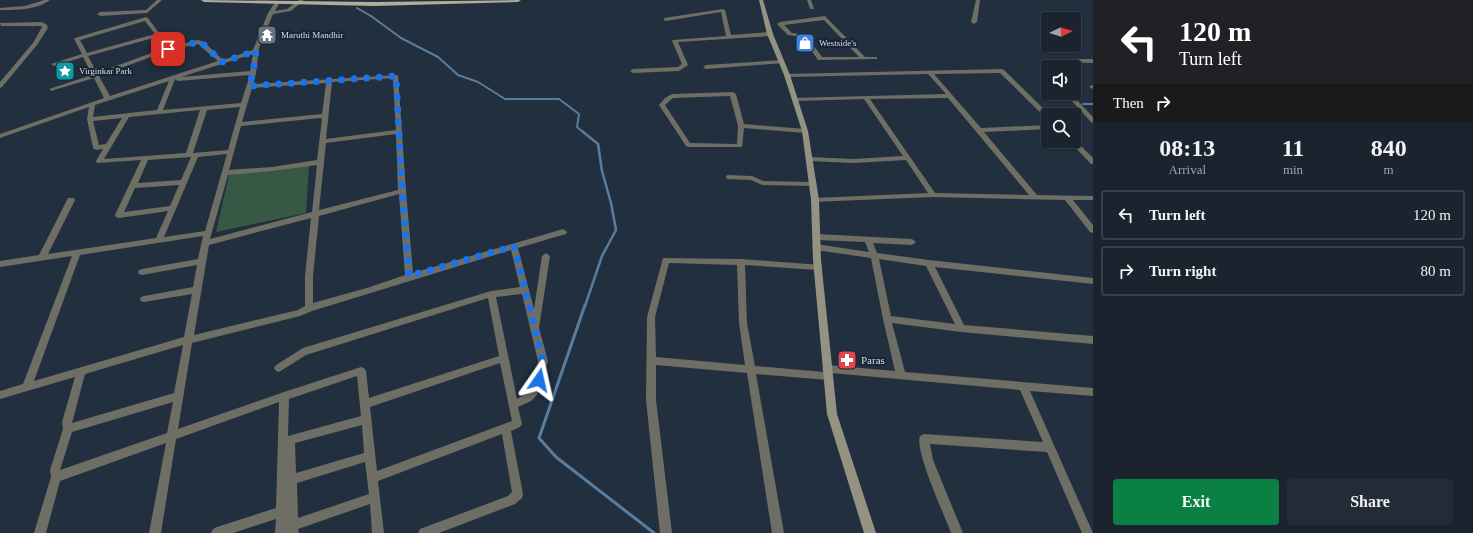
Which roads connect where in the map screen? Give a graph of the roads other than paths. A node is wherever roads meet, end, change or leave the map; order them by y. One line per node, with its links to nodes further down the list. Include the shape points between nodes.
1 (48, 0): 14 (street)
2 (160, 0): 15 (street)
3 (204, 0): 11 (main road)
4 (352, 0): 5 (main road)
5 (415, 0)
6 (518, 0): 10 (main road, via 408,4)
7 (761, 0): 25 (main road)
8 (809, 0): 12 (street)
9 (978, 0): 22 (street)
10 (301, 1): 11 (main road); 16 (street, via 285,11)
11 (278, 2): 16 (street)
12 (812, 8)
13 (0, 9): 14 (street)
14 (18, 9): 17 (street)
15 (147, 11): 18 (street); 21 (street)
16 (271, 12): 29 (street)
17 (12, 14)
18 (100, 14)
19 (666, 18): 27 (street, via 723,10)
20 (7, 19): 23 (street)
21 (146, 20): 26 (street); 30 (street, via 77,39)
22 (974, 22)
23 (1, 24): 46 (street, via 42,24 45,28)
24 (784, 29): 25 (street); 31 (street, via 790,34 804,36 820,59); 31 (street, via 780,23 825,18)
25 (769, 32): 27 (street); 36 (main road)
26 (158, 35): 28 (street); 30 (street)
27 (729, 38): 39 (street, via 675,41 684,65 679,69)
28 (168, 49): 35 (street, via 198,42); 42 (street)
29 (256, 51): 35 (street); 41 (street)
30 (85, 55): 37 (street); 42 (street)
31 (863, 58): 32 (street)
32 (875, 58)
33 (1081, 61): 34 (street)
34 (1093, 61)
35 (222, 62): 44 (street)
36 (782, 62): 38 (street); 43 (main road)
37 (54, 64)
38 (706, 67)
39 (633, 71)
40 (930, 72): 43 (street); 49 (street); 57 (street, via 1002,71)
41 (253, 73): 44 (street); 47 (street)
42 (96, 75): 48 (street); 51 (street)
43 (787, 75): 52 (main road)
44 (172, 79): 51 (street); 58 (street)
45 (329, 80): 47 (street); 61 (street); 68 (street, via 396,76)
46 (0, 86)
47 (249, 86): 55 (street)
48 (52, 89)
49 (950, 96): 50 (street); 66 (street)
50 (866, 98): 52 (street); 76 (street)
51 (108, 99): 54 (street)
52 (795, 99): 67 (main road)
53 (1074, 100): 62 (street)
54 (92, 104): 60 (street); 69 (street)
55 (244, 105): 56 (street); 63 (street)
56 (204, 108): 58 (street); 74 (street)
57 (1041, 110)
58 (159, 112): 59 (street)
59 (127, 115): 60 (street); 71 (street)
60 (90, 119): 71 (street, via 96,148)
61 (326, 119): 63 (street, via 322,116); 70 (street)
62 (1093, 121)
63 (239, 124): 73 (street)
64 (742, 126): 64 (street, via 733,94 672,96 662,105 688,145 740,146); 67 (street)
65 (1041, 127): 66 (street)
66 (979, 130): 87 (street)
67 (805, 131): 77 (main road)
68 (399, 132): 70 (street); 85 (street)
69 (0, 136)
70 (323, 141): 78 (street)
71 (108, 146): 75 (street, via 99,161)
72 (1079, 148): 79 (street)
73 (231, 152): 74 (street); 80 (street)
74 (192, 155): 75 (street); 82 (street)
75 (146, 158): 84 (street)
76 (907, 158): 77 (street, via 854,161); 86 (street)
77 (810, 159): 83 (main road)
78 (321, 162): 80 (street); 93 (street)
79 (1093, 162)
80 (225, 173): 96 (street)
81 (729, 177): 83 (street, via 752,178 762,183)
82 (184, 182): 84 (street); 92 (street)
83 (813, 184): 91 (main road)
84 (133, 186): 92 (street, via 119,215)
85 (402, 191): 93 (street); 114 (street)
86 (933, 195): 87 (street); 91 (street)
87 (1035, 197): 88 (street)
88 (1067, 198): 89 (street); 94 (street)
89 (1093, 198)
90 (71, 200): 107 (street)
91 (815, 200): 97 (main road)
92 (173, 208): 98 (street)
93 (316, 214): 100 (street); 120 (street, via 309,276)
94 (1093, 230)
95 (563, 232): 102 (street)
96 (208, 233): 98 (street); 100 (street)
97 (816, 237): 99 (street); 103 (main road)
98 (159, 240): 104 (street)
99 (868, 240): 101 (street); 105 (street)
100 (205, 242): 108 (street)
101 (912, 242)
102 (514, 246): 114 (street); 117 (street)
103 (816, 247): 105 (street); 112 (main road)
104 (77, 253): 107 (street); 134 (street)
105 (874, 255): 110 (street); 121 (street)
106 (546, 256): 123 (street)
107 (42, 258): 111 (street)
108 (202, 261): 113 (street); 116 (street)
109 (741, 262): 112 (street); 127 (street, via 666,260 651,317); 129 (street, via 743,323)
110 (929, 263): 115 (street); 122 (street)
111 (0, 264)
112 (818, 267): 131 (main road)
113 (142, 272)
114 (409, 276): 120 (street)
115 (1093, 281)
116 (197, 290): 119 (street); 124 (street)
117 (525, 290): 118 (street); 123 (street)
118 (491, 294): 126 (street); 128 (street, via 302,352)
119 (144, 299)
120 (309, 308): 124 (street, via 300,313)
121 (887, 319): 122 (street); 132 (street)
122 (961, 328): 125 (street)
123 (535, 330): 140 (street, via 543,361 539,380 527,400)
124 (188, 340): 130 (street); 137 (street)
125 (1093, 340)
126 (504, 358): 139 (street); 140 (street)
127 (651, 360): 129 (street); 159 (street, via 651,400)
128 (279, 368)
129 (750, 370): 131 (street); 160 (street)
130 (81, 372): 134 (street); 143 (street, via 67,422)
131 (828, 372): 132 (street); 161 (main road, via 832,414)
132 (901, 376): 133 (street)
133 (1023, 386): 135 (street); 145 (street)
134 (27, 387): 136 (street)
135 (1093, 392)
136 (0, 395)
137 (179, 396): 143 (street); 144 (street)
138 (284, 396): 139 (street, via 361,372); 144 (street); 151 (street)
139 (364, 404): 141 (street)
140 (514, 405): 142 (street, via 517,424)
141 (366, 419): 146 (street); 149 (street, via 290,440)
142 (506, 428): 148 (street); 158 (street, via 518,494 511,500)
143 (68, 429): 147 (street, via 55,470)
144 (172, 436): 147 (street); 154 (street)
145 (1050, 447): 162 (street, via 924,438 928,460); 163 (street)
146 (370, 456): 148 (street); 149 (street)
147 (56, 477): 153 (street)
148 (372, 478): 150 (street)
149 (292, 479): 152 (street)
150 (374, 497): 152 (street); 157 (street)
151 (282, 511): 155 (street); 156 (street)
152 (293, 529)
153 (40, 533)
154 (155, 533)
155 (217, 533)
156 (282, 533)
157 (378, 533)
158 (424, 533)
159 (666, 533)
160 (778, 533)
161 (870, 533)
162 (957, 533)
163 (1088, 533)

